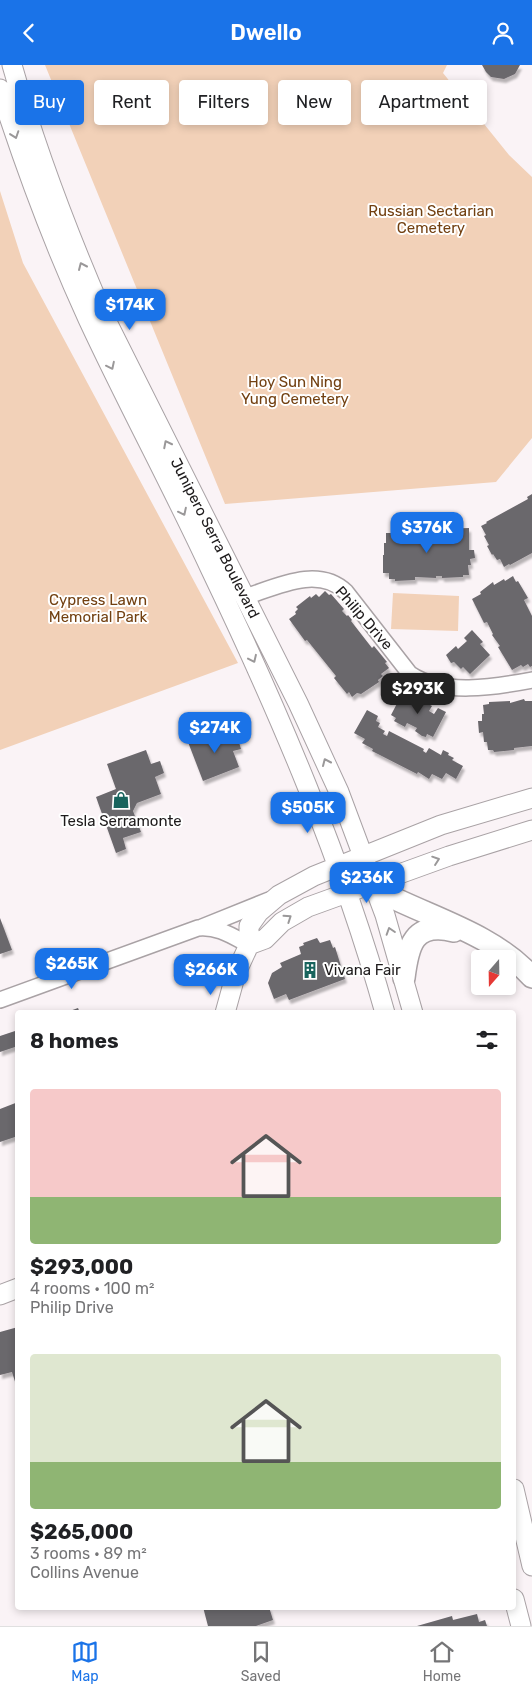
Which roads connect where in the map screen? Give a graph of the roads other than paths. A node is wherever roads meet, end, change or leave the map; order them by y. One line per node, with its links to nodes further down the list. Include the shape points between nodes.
1 (12, 65): 3 (main road, Junipero Serra Boulevard, one-way to 1, via 94,295 41,160)
2 (0, 89): 8 (main road, Junipero Serra Boulevard, one-way to 8, via 64,264 268,693)
3 (245, 597): 4 (street, Philip Drive, via 304,580 330,581 346,592 416,678 437,686 460,688); 7 (main road, Junipero Serra Boulevard, one-way to 3, via 321,751)
4 (532, 681)
5 (532, 798): 7 (main road, via 441,825)
6 (532, 830): 9 (main road, one-way to 6)
7 (364, 856): 8 (main road); 9 (main road, Junipero Serra Boulevard)
8 (338, 866): 10 (main road, Junipero Serra Boulevard); 11 (main road)
9 (374, 883): 10 (main road); 13 (highway, via 385,894); 16 (main road, Junipero Serra Boulevard, one-way to 9)
10 (348, 893): 14 (main road, one-way to 10, via 265,939 294,914); 19 (main road, Junipero Serra Boulevard)
11 (279, 895): 12 (street); 14 (main road, via 251,921)
12 (198, 928): 14 (street, via 220,930); 17 (street)
13 (486, 941): 15 (highway); 16 (highway, via 448,929 423,931 409,946)
14 (249, 945): 18 (main road, via 236,973)
15 (532, 977)
16 (404, 978): 20 (main road, Junipero Serra Boulevard)
17 (0, 1000)
18 (226, 1010)
19 (384, 1010)
20 (412, 1010)
21 (15, 1290): 22 (main road)
22 (0, 1295)
23 (516, 1498): 24 (main road)
24 (532, 1566)
25 (516, 1607): 26 (main road)
26 (521, 1626)

